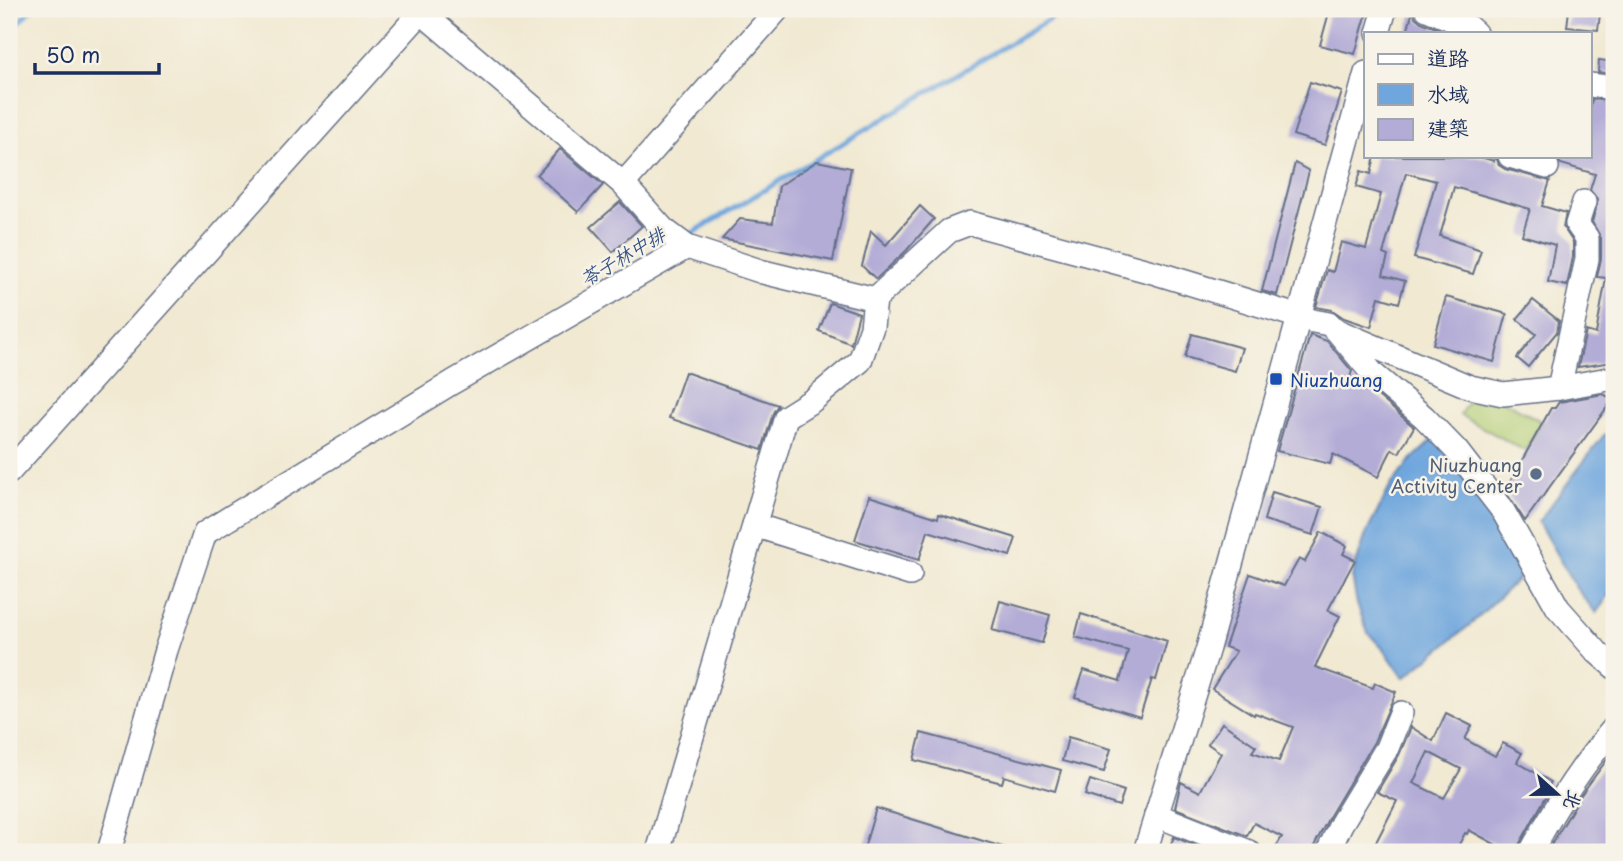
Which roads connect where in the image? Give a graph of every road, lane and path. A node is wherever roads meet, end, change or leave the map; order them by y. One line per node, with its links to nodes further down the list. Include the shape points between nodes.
1 (778, 9): 13 (street)
2 (1385, 9): 5 (street)
3 (1427, 9): 6 (street)
4 (423, 10): 13 (street); 21 (street)
5 (1378, 32)
6 (1474, 32)
7 (1592, 85): 9 (street)
8 (1364, 86): 10 (street)
9 (1614, 88)
10 (1360, 112): 17 (street)
11 (1517, 158): 12 (street)
12 (1547, 167)
13 (623, 184): 15 (street)
14 (1584, 202): 20 (street, via 1577,224 1587,238 1587,259)
15 (684, 246): 16 (street, via 763,272); 28 (street, via 205,533 166,650)
16 (875, 299): 17 (street, via 949,231 970,223); 22 (street, via 872,327 860,361 786,417)
17 (1298, 316): 18 (street, via 1329,324); 27 (street, via 1208,648)
18 (1337, 331): 20 (street, via 1470,387 1503,394); 24 (street, via 1373,374 1424,417 1484,484 1558,608)
19 (1614, 378): 20 (street)
20 (1559, 388)
21 (9, 472)
22 (754, 525): 23 (street); 29 (street)
23 (910, 573)
24 (1614, 667)
25 (1401, 713): 32 (street, via 1387,748)
26 (1614, 728): 33 (street, via 1588,758)
27 (1156, 815): 30 (street); 31 (street)
28 (109, 852)
29 (658, 852)
30 (1145, 852)
31 (1249, 852)
32 (1328, 852)
33 (1531, 852)

